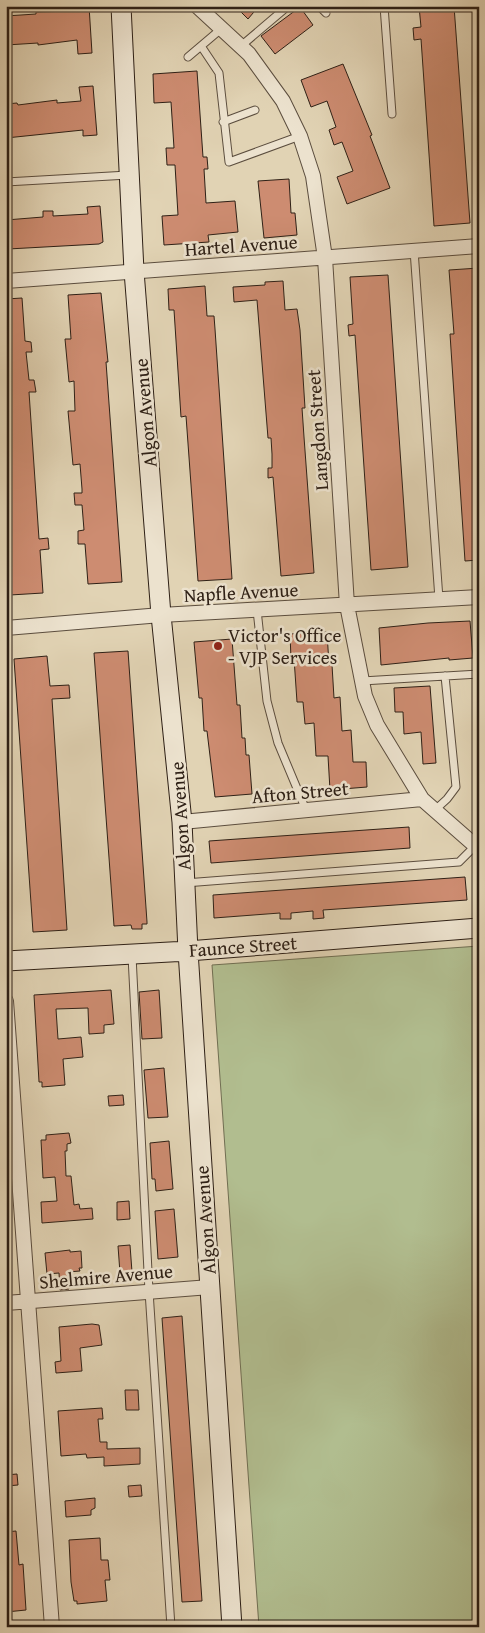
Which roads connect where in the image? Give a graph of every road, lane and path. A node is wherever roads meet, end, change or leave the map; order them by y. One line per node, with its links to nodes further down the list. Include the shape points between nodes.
1 (120, 6): 15 (street, Algon Avenue)
2 (197, 6): 7 (street, Langdon Street)
3 (288, 6): 9 (lane)
4 (320, 6): 6 (lane)
5 (384, 6): 12 (lane)
6 (326, 13)
7 (221, 29): 8 (lane); 9 (street, Langdon Street)
8 (201, 46): 10 (lane); 13 (lane, via 219,73)
9 (241, 46): 14 (street, Langdon Street, via 283,101)
10 (188, 58)
11 (255, 110): 13 (lane)
12 (392, 114)
13 (223, 122): 14 (lane, via 229,162)
14 (300, 136): 19 (street, Langdon Street, via 313,176)
15 (130, 174): 16 (lane); 20 (street, Algon Avenue)
16 (6, 182)
17 (479, 246): 18 (street, Hartel Avenue)
18 (414, 250): 19 (street, Hartel Avenue); 23 (lane)
19 (325, 258): 20 (street, Hartel Avenue); 24 (street, Langdon Street)
20 (134, 271): 21 (street, Hartel Avenue); 26 (street, Algon Avenue)
21 (6, 281)
22 (479, 596): 23 (street, Napfle Avenue)
23 (439, 599): 24 (street, Napfle Avenue)
24 (347, 605): 25 (street, Napfle Avenue); 30 (street, Langdon Street)
25 (256, 610): 26 (street, Napfle Avenue); 32 (lane, via 267,702 278,743)
26 (161, 615): 27 (street, Napfle Avenue); 34 (street, Algon Avenue)
27 (6, 628)
28 (479, 674): 29 (lane)
29 (445, 676): 30 (lane); 33 (lane, via 456,787)
30 (362, 682): 31 (street, Langdon Street, via 378,725)
31 (422, 799): 32 (street, Afton Street); 33 (street, Langdon Street)
32 (306, 810): 34 (street, Afton Street)
33 (435, 810): 35 (street, Langdon Street)
34 (182, 822): 36 (street, Algon Avenue)
35 (477, 848): 36 (lane, via 460,862)
36 (185, 883): 38 (street, Algon Avenue)
37 (479, 928): 38 (street, Faunce Street)
38 (188, 951): 39 (street, Faunce Street); 44 (street, Algon Avenue)
39 (132, 954): 40 (street, Faunce Street); 45 (lane)
40 (6, 961)
41 (6, 1001): 46 (street)
42 (479, 1177): 43 (lane)
43 (479, 1199)
44 (210, 1287): 45 (street, Shelmire Avenue); 50 (street, Algon Avenue)
45 (149, 1291): 46 (street, Shelmire Avenue); 49 (lane)
46 (28, 1302): 47 (street, Shelmire Avenue); 48 (street)
47 (6, 1304)
48 (52, 1627)
49 (171, 1627)
50 (232, 1627)

